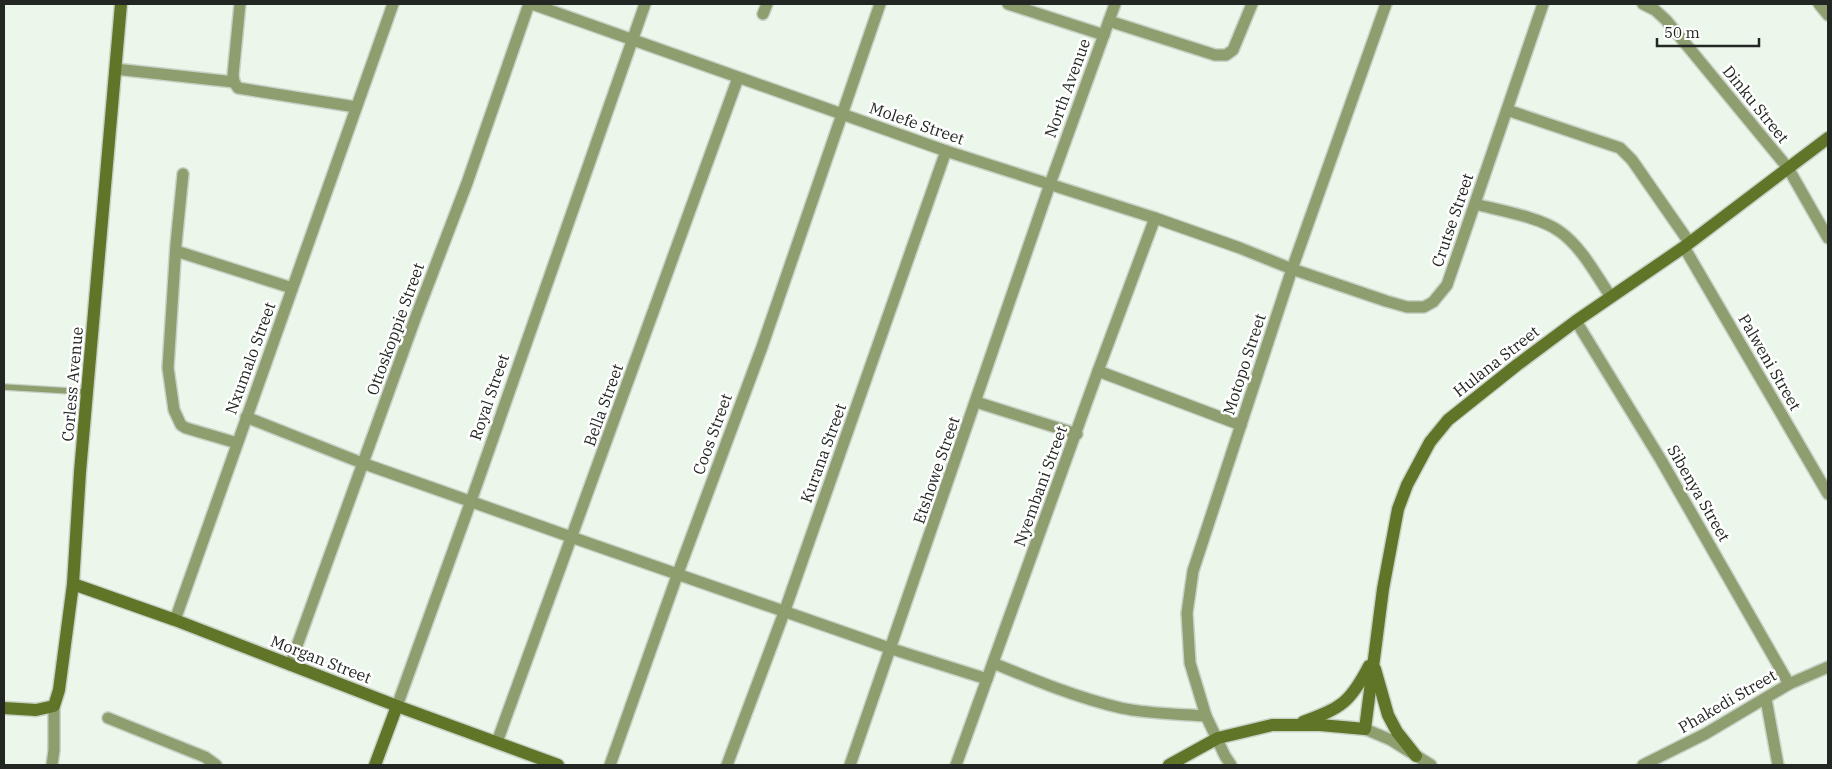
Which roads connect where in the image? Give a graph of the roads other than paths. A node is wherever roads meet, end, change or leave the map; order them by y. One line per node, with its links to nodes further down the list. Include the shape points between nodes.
1 (121, 4): 18 (street, Corless Avenue)
2 (240, 4): 20 (street)
3 (393, 4): 21 (street, Nxumalo Street)
4 (531, 4): 17 (street, Molefe Street); 46 (street, Ottoskoppie Street)
5 (645, 4): 17 (street, Royal Street)
6 (880, 4): 23 (street, Coos Street)
7 (1008, 4): 16 (street)
8 (1115, 4): 15 (street, North Avenue)
9 (1252, 4): 15 (street, via 1233,50 1226,55)
10 (1386, 4): 34 (street, Motopo Street)
11 (1543, 4): 22 (street, Crutse Street)
12 (1643, 4): 26 (street, Dinku Street, via 1666,20)
13 (1819, 4): 14 (street)
14 (1828, 15)
15 (1109, 21): 16 (street, North Avenue)
16 (1104, 35): 28 (street, North Avenue)
17 (632, 39): 19 (street, Molefe Street); 48 (street, Royal Street)
18 (115, 69): 20 (street); 40 (street, Corless Avenue)
19 (738, 78): 23 (street, Molefe Street); 49 (street, Bella Street)
20 (234, 82): 21 (street, via 242,90)
21 (356, 107): 35 (street, Nxumalo Street)
22 (1507, 110): 29 (street, Crutse Street); 32 (street, Palweni Street, via 1620,148 1632,160)
23 (842, 113): 25 (street, Molefe Street); 50 (street, Coos Street, via 762,347)
24 (1828, 138): 26 (street, Hulana Street)
25 (946, 151): 28 (street, Molefe Street); 52 (street, Kurana Street)
26 (1788, 168): 31 (street, Dinku Street); 32 (street, Hulana Street)
27 (183, 174): 33 (street)
28 (1050, 184): 30 (street, Molefe Street); 41 (street, Etshowe Street)
29 (1475, 204): 34 (street, Crutse Street, via 1447,285 1433,302 1424,307 1407,307); 36 (street, via 1557,229 1579,252)
30 (1156, 218): 34 (street, Molefe Street); 38 (street, Nyembani Street)
31 (1828, 238)
32 (1686, 245): 36 (street, Hulana Street); 47 (street, Palweni Street)
33 (176, 251): 35 (street); 45 (street, via 168,368 174,410 186,428)
34 (1292, 269): 43 (street, Motopo Street)
35 (292, 288): 42 (street, Nxumalo Street)
36 (1611, 297): 37 (street, Hulana Street)
37 (1576, 321): 55 (street, Hulana Street, via 1462,408 1430,442 1398,509); 60 (street, Sibenya Street)
38 (1098, 371): 43 (street); 44 (street, Nyembani Street)
39 (4, 386): 40 (lane)
40 (87, 392): 51 (street, Corless Avenue)
41 (976, 402): 44 (street); 54 (street, Etshowe Street)
42 (246, 417): 45 (street, Nxumalo Street); 46 (street)
43 (1241, 426): 65 (street, Motopo Street, via 1195,563 1188,601 1190,663)
44 (1077, 434): 56 (street, Nyembani Street)
45 (237, 443): 53 (street, Nxumalo Street)
46 (362, 462): 48 (street); 57 (street, Ottoskoppie Street)
47 (1828, 494)
48 (471, 501): 49 (street); 63 (street, Royal Street)
49 (572, 537): 50 (street); 70 (street, Bella Street)
50 (678, 573): 52 (street); 76 (street, Coos Street)
51 (73, 584): 53 (street, Morgan Street); 62 (street, Corless Avenue)
52 (785, 610): 54 (street); 77 (street, Kurana Street)
53 (175, 620): 57 (street, Morgan Street)
54 (892, 649): 59 (street); 78 (street, Etshowe Street)
55 (1373, 660): 67 (street, via 1344,704); 68 (street, Hulana Street); 71 (street, via 1388,715)
56 (993, 663): 59 (street, Nyembani Street); 65 (street, via 1028,678 1121,708)
57 (290, 664): 63 (street, Morgan Street)
58 (1828, 667): 60 (street, Phakedi Street)
59 (987, 679): 79 (street, Nyembani Street)
60 (1789, 684): 61 (street, Phakedi Street)
61 (1766, 699): 83 (street, Phakedi Street); 84 (street)
62 (54, 706): 64 (street, via 36,710); 72 (street, Corless Avenue)
63 (397, 706): 70 (street, Morgan Street); 74 (street, Royal Street)
64 (4, 708)
65 (1206, 716): 69 (street, Motopo Street)
66 (108, 718): 73 (street, via 205,757)
67 (1298, 724): 68 (street); 69 (street, via 1272,725)
68 (1365, 729): 71 (street)
69 (1218, 738): 80 (street); 81 (street, Motopo Street)
70 (497, 742): 75 (street, Morgan Street)
71 (1416, 756): 82 (street)
72 (52, 765)
73 (216, 765)
74 (375, 765)
75 (558, 765)
76 (610, 765)
77 (726, 765)
78 (850, 765)
79 (956, 765)
80 (1169, 765)
81 (1232, 765)
82 (1431, 765)
83 (1643, 765)
84 (1778, 765)

